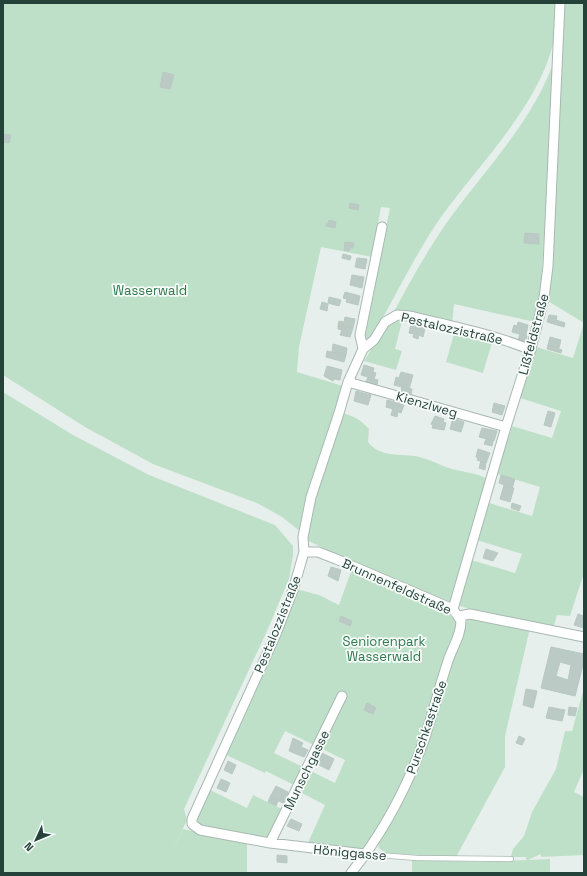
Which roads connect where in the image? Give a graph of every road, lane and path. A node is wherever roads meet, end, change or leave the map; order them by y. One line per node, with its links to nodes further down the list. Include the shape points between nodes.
1 (560, 3): 4 (street, Lißfeldstraße, via 548,266)
2 (382, 227): 3 (street, Pestalozzistraße, via 360,335)
3 (362, 348): 4 (street, Pestalozzistraße, via 374,340 385,322 397,315 514,342); 5 (street, Pestalozzistraße)
4 (531, 350): 6 (street, Lißfeldstraße)
5 (348, 382): 6 (street, Kienzlweg); 7 (street, Pestalozzistraße, via 311,497 303,537)
6 (506, 427): 8 (street, Lißfeldstraße)
7 (304, 552): 8 (street, Brunnenfeldstraße, via 318,552); 12 (street, Pestalozzistraße, via 276,634 193,814)
8 (453, 609): 9 (street, Brunnenfeldstraße)
9 (459, 616): 10 (street, Brunnenfeldstraße, via 470,614); 14 (street, Purschkastraße, via 460,636 449,654 425,738 397,802)
10 (584, 637)
11 (342, 696): 13 (street, Munschgasse)
12 (192, 824): 13 (street, Höniggasse, via 200,830)
13 (270, 843): 14 (street, Höniggasse)
14 (365, 854): 15 (lane, Höniggasse); 16 (street, Purschkastraße)
15 (510, 859)
16 (351, 873)

